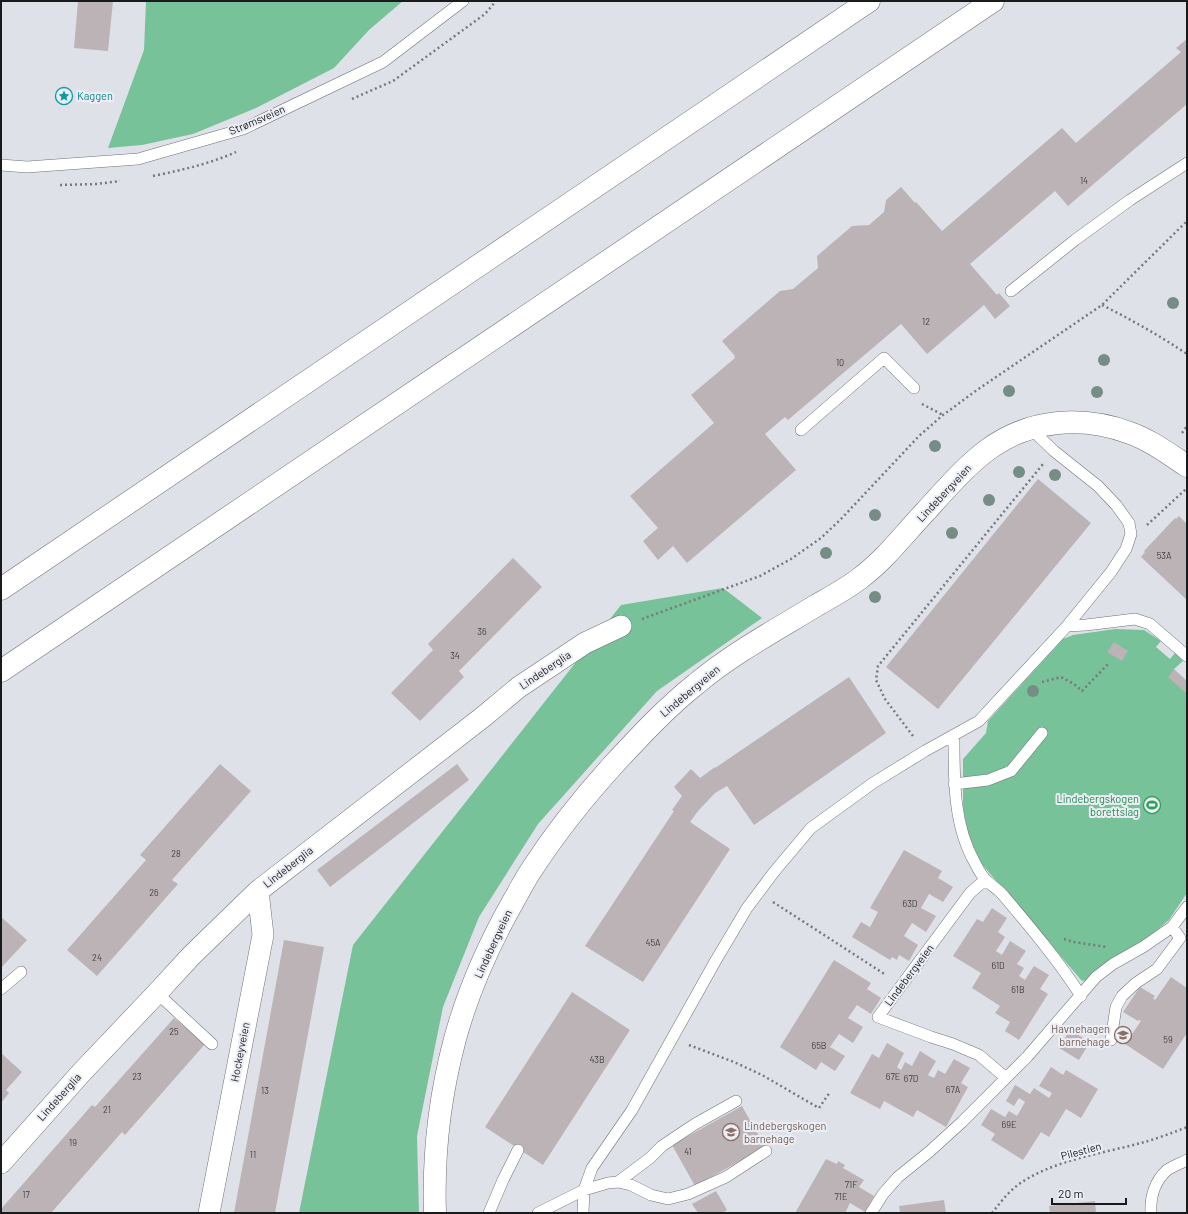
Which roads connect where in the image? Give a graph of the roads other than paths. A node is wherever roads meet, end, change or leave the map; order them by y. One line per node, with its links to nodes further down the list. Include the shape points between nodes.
1 (463, 1): 5 (lane, Strømsveien, via 383,62 243,129 138,160 27,167)
2 (869, 1): 11 (main road)
3 (994, 1): 15 (main road)
4 (1187, 163): 6 (lane, via 1130,200)
5 (1, 165)
6 (1011, 291)
7 (914, 388): 9 (lane, via 884,358)
8 (1030, 428): 10 (main road, Lindebergveien, via 1061,422 1110,426 1133,434); 13 (lane, via 1098,486 1129,523 1131,534 1126,549); 38 (main road, Lindebergveien, via 989,449 972,463 901,541 858,579 744,648 696,684 640,736 560,828 530,870 485,955 455,1038 439,1121 435,1166)
9 (801, 430)
10 (1187, 466)
11 (1, 589)
12 (621, 626): 20 (street, Lindeberglia, via 585,643 519,687)
13 (1067, 626): 14 (lane, via 1135,619 1150,624); 17 (lane, via 979,721)
14 (1187, 656)
15 (1, 671)
16 (1042, 733): 18 (lane, via 1011,771 988,780)
17 (954, 736): 18 (lane); 36 (lane, via 873,783 810,828 774,872 747,908 632,1110 592,1168)
18 (954, 784): 19 (lane, via 956,808 964,837)
19 (985, 880): 26 (lane, via 1000,892 1037,936); 29 (lane, Lindebergveien, via 970,893 878,1017 979,1056)
20 (258, 891): 25 (street, Lindeberglia); 37 (street, Hockeyveien, via 263,935)
21 (1187, 907): 22 (lane)
22 (1172, 927): 26 (lane, via 1113,964 1096,977); 27 (lane, via 1180,938 1157,969 1136,982 1122,996 1116,1007)
23 (20, 972): 24 (lane)
24 (1, 989)
25 (157, 993): 28 (lane); 34 (street, Lindeberglia)
26 (1080, 996): 29 (lane, via 1027,1058)
27 (1111, 1040)
28 (212, 1044)
29 (1006, 1078): 42 (lane, via 962,1122 898,1177)
30 (736, 1101): 35 (lane, via 662,1146)
31 (518, 1150): 39 (lane)
32 (766, 1151): 35 (lane, via 726,1177 688,1194 668,1199)
33 (1187, 1160): 43 (lane, via 1168,1170 1160,1178 1154,1187)
34 (1, 1163)
35 (618, 1182): 36 (lane, via 608,1182)
36 (584, 1190): 40 (lane); 41 (lane)
37 (209, 1213)
38 (435, 1213)
39 (490, 1213)
40 (538, 1213)
41 (583, 1213)
42 (871, 1213)
43 (1151, 1213)

